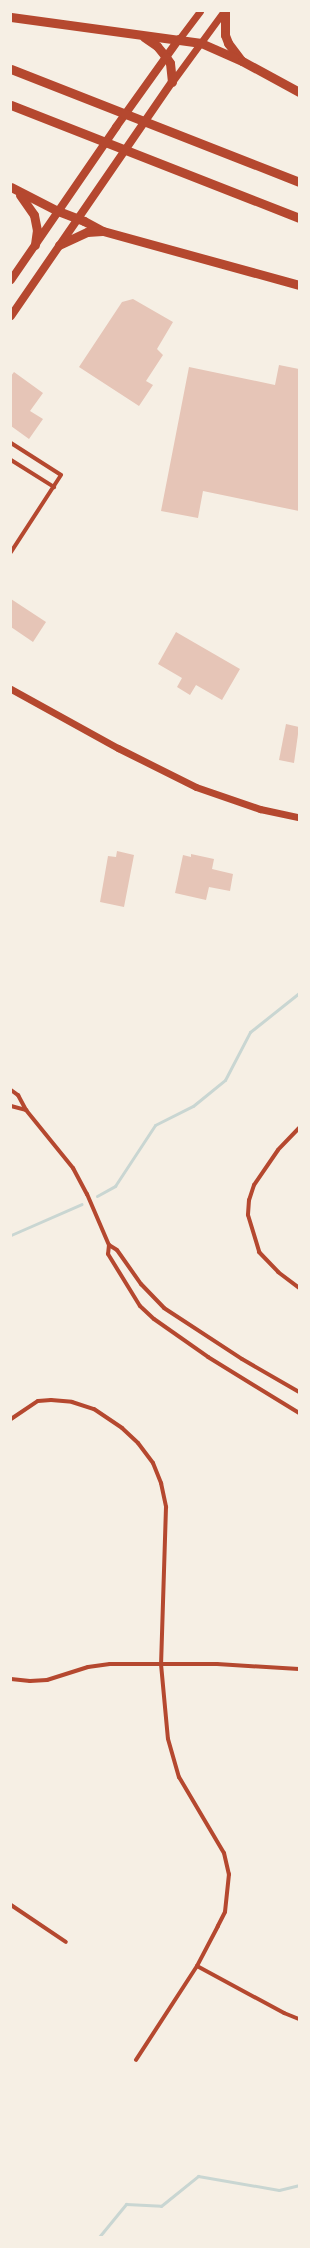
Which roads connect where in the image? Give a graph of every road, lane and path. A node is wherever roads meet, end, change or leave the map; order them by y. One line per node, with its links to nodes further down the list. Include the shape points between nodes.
1 (200, 11): 5 (main road)
2 (225, 11): 6 (main road); 8 (highway, via 225,35 233,51)
3 (11, 17): 4 (highway)
4 (144, 37): 5 (highway); 7 (highway, via 157,46)
5 (179, 39): 6 (highway); 7 (main road)
6 (200, 43): 8 (highway); 10 (main road)
7 (166, 57): 10 (highway, via 172,73); 15 (main road)
8 (242, 61): 11 (highway)
9 (11, 69): 13 (highway)
10 (172, 82): 16 (main road)
11 (299, 92)
12 (11, 105): 17 (highway)
13 (299, 182)
14 (12, 188): 15 (highway); 19 (highway, via 26,201 34,215 37,230)
15 (58, 211): 16 (highway); 19 (main road)
16 (77, 218): 18 (highway); 20 (main road)
17 (299, 218)
18 (103, 231): 20 (highway, via 77,235); 22 (highway)
19 (35, 245): 21 (main road)
20 (58, 245): 23 (main road)
21 (11, 280)
22 (299, 285)
23 (11, 316)
24 (11, 443): 26 (street, via 61,475)
25 (11, 460): 26 (street)
26 (54, 487): 27 (street)
27 (11, 552)
28 (11, 689): 29 (main road, via 118,748 196,787 260,809)
29 (299, 817)
30 (11, 1090): 32 (street, via 18,1095)
31 (11, 1106): 32 (street)
32 (26, 1110): 34 (street, via 72,1168 87,1194)
33 (299, 1128): 35 (street, via 278,1150 260,1175 249,1200 248,1215 259,1252 278,1272)
34 (109, 1245): 36 (street, via 117,1250 141,1284 164,1308 242,1359); 37 (street, via 108,1254 121,1279 140,1306 208,1357)
35 (299, 1288)
36 (299, 1392)
37 (299, 1413)
38 (11, 1418): 39 (street, via 38,1401 72,1402 94,1409 122,1428 138,1443 153,1463 161,1483 166,1507)
39 (161, 1664): 40 (street); 41 (street, via 110,1664 88,1667 47,1680 30,1682); 44 (street, via 172,1757 179,1777 224,1853 229,1874 225,1912)
40 (299, 1668)
41 (11, 1678)
42 (11, 1905): 43 (street)
43 (66, 1942)
44 (197, 1966): 45 (street); 46 (street)
45 (299, 2019)
46 (136, 2060)

